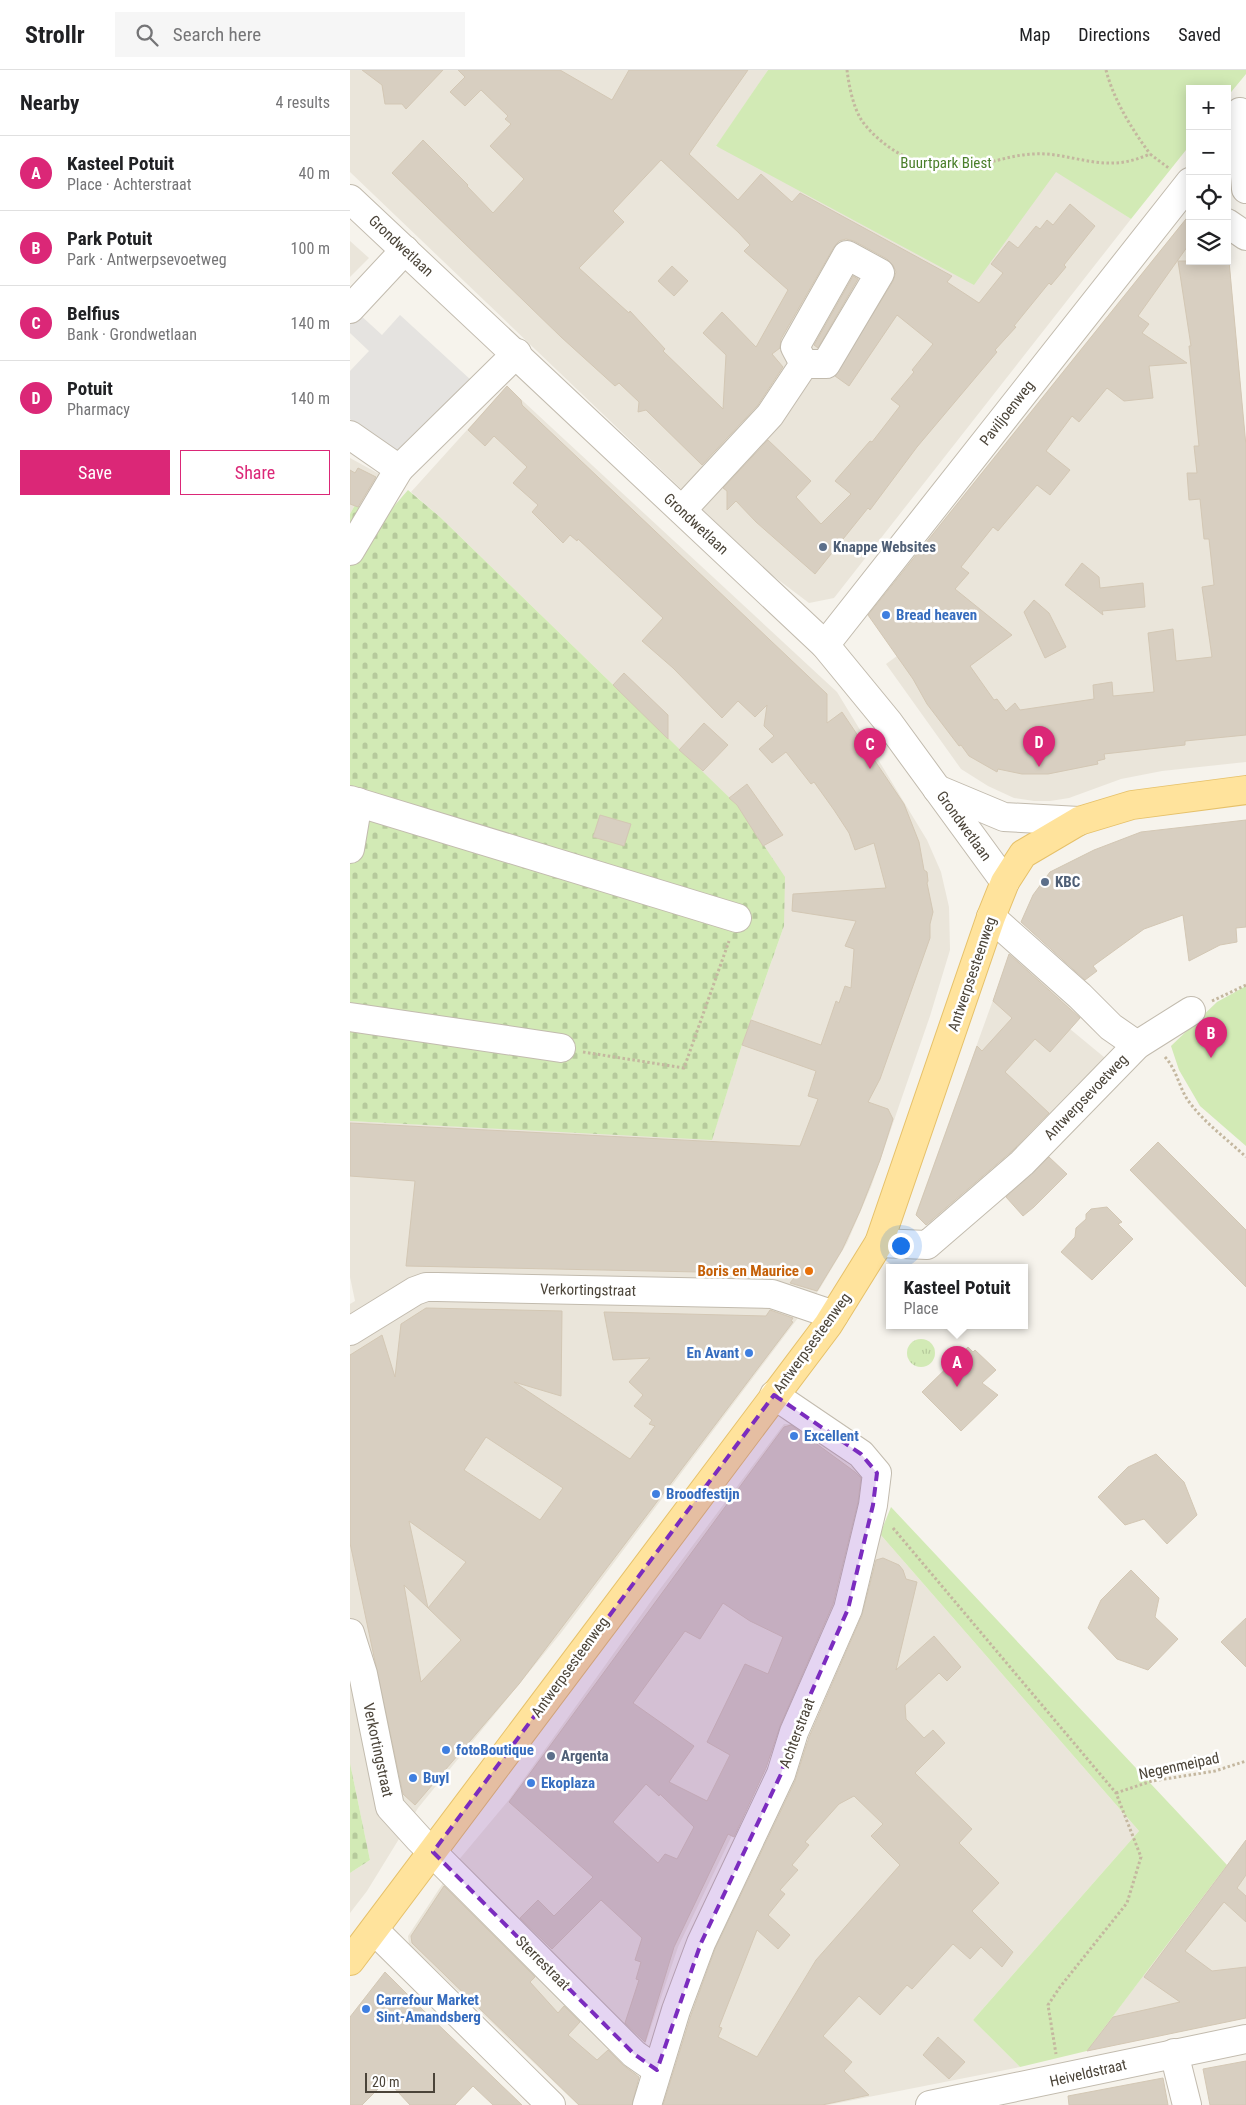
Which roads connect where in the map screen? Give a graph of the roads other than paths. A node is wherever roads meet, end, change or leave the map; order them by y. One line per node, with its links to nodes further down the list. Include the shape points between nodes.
1 (1238, 116): 2 (street)
2 (1246, 189)
3 (1186, 191): 15 (street, Paviljoenweg)
4 (350, 199): 7 (street, Grondwetlaan)
5 (1231, 226): 6 (street)
6 (1246, 236)
7 (404, 250): 8 (street); 9 (street, Grondwetlaan)
8 (350, 309)
9 (517, 353): 12 (street); 13 (street, Grondwetlaan)
10 (804, 364): 13 (street, via 770,415)
11 (350, 435): 12 (street)
12 (399, 469): 14 (street)
13 (682, 510): 15 (street, Grondwetlaan)
14 (350, 551)
15 (825, 645): 16 (street, Grondwetlaan, via 889,723)
16 (937, 789): 19 (street, via 1004,817); 21 (street, Grondwetlaan)
17 (1246, 790): 19 (main road, Antwerpsesteenweg, via 1132,805)
18 (354, 801): 20 (street); 23 (street)
19 (1079, 822): 21 (main road, Antwerpsesteenweg, via 1024,854)
20 (350, 849)
21 (1004, 882): 22 (main road, Antwerpsesteenweg)
22 (991, 917): 26 (street, Antwerpsevoetweg, via 1110,1027); 28 (main road, Antwerpsesteenweg)
23 (737, 918)
24 (1191, 1011): 26 (street)
25 (350, 1017): 27 (street)
26 (1137, 1045): 28 (street, Antwerpsevoetweg, via 1022,1163 927,1245)
27 (561, 1048)
28 (878, 1243): 29 (main road, Antwerpsesteenweg)
29 (834, 1315): 30 (street, Verkortingstraat, via 772,1294 431,1287 415,1291); 31 (main road, Antwerpsesteenweg)
30 (350, 1331)
31 (774, 1395): 33 (main road, Antwerpsesteenweg); 38 (street, Achterstraat, via 861,1454 877,1473 873,1505 848,1609 794,1732 781,1774 701,1943)
32 (350, 1633): 33 (street, Verkortingstraat, via 363,1674 390,1807)
33 (434, 1852): 34 (main road, Antwerpsesteenweg); 38 (street, Sterrestraat, via 634,2054)
34 (374, 1930): 35 (main road, Antwerpsesteenweg); 39 (street)
35 (350, 1961)
36 (1246, 2039): 37 (street, Heiveldstraat)
37 (1174, 2053): 41 (street, Heiveldstraat); 42 (street)
38 (657, 2070): 40 (street, Achterstraat)
39 (540, 2101)
40 (647, 2105)
41 (930, 2105)
42 (1187, 2105)

